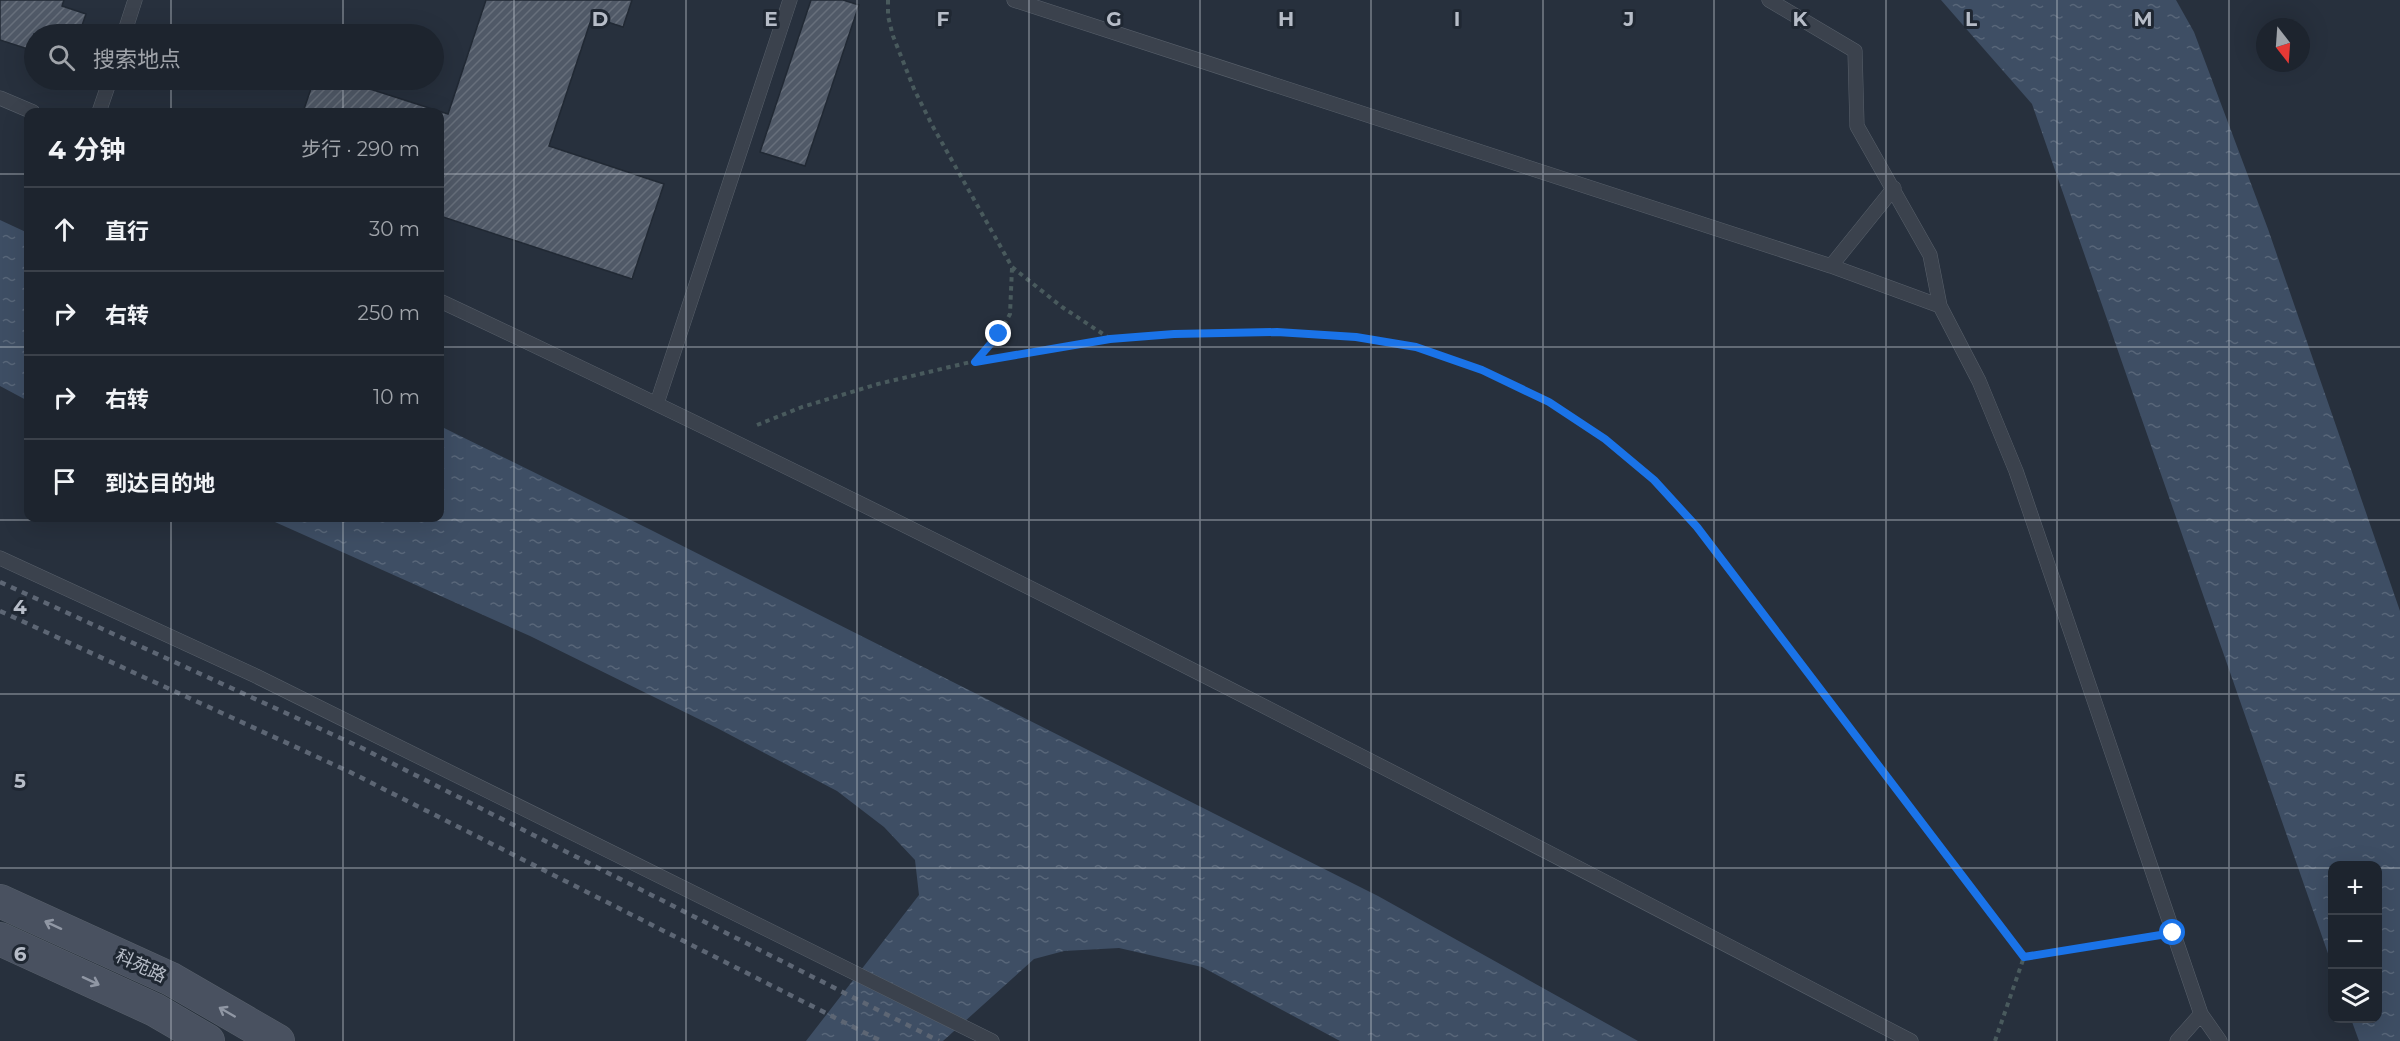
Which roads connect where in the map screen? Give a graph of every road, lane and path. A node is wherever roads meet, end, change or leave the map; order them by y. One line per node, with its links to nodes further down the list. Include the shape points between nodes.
1 (135, 0): 6 (lane)
2 (790, 0): 18 (lane)
3 (888, 0): 13 (path, via 893,36 914,89)
4 (1014, 0): 12 (lane)
5 (1770, 0): 11 (lane, via 1856,51 1857,126)
6 (127, 24)
7 (107, 90): 10 (lane)
8 (0, 98): 9 (lane)
9 (24, 108)
10 (100, 108)
11 (1894, 188): 12 (lane); 15 (lane, via 1930,255)
12 (1832, 266): 15 (lane)
13 (1012, 267): 16 (path); 17 (path, via 1010,314)
14 (444, 303): 18 (lane)
15 (1940, 306): 22 (lane, via 1979,381 2016,471)
16 (1110, 339): 17 (path); 24 (path, via 1277,332 1356,337 1416,347 1482,370 1549,402 1605,439 1654,480 1697,527)
17 (975, 362): 19 (path, via 802,407)
18 (657, 403): 19 (lane)
19 (725, 437): 29 (lane, via 1396,772)
20 (0, 558): 28 (lane, via 256,676)
21 (0, 901): 27 (street, 科苑路, one-way to 21, via 171,979)
22 (2173, 933): 24 (path); 25 (lane)
23 (0, 939): 26 (street, 科苑路, one-way to 26, via 155,1010)
24 (2024, 957): 30 (path)
25 (2201, 1014): 31 (lane); 32 (lane)
26 (208, 1041)
27 (278, 1041)
28 (992, 1041)
29 (1911, 1041)
30 (1995, 1041)
31 (2177, 1041)
32 (2220, 1041)

